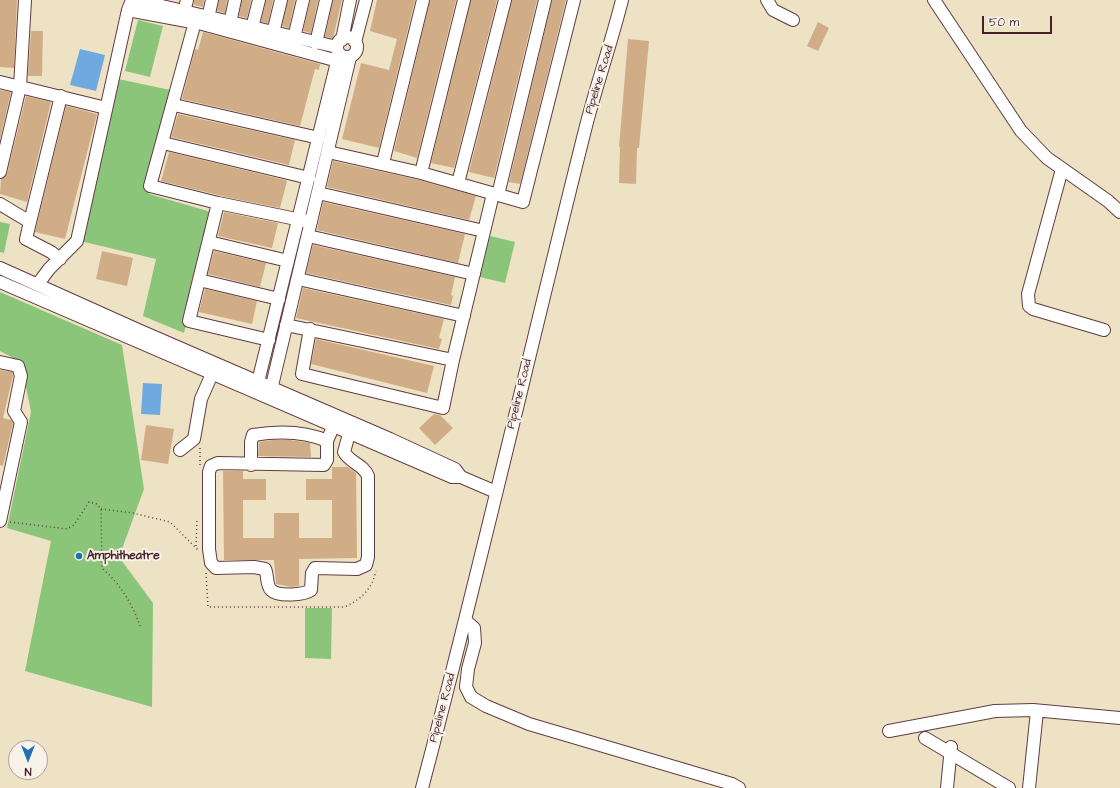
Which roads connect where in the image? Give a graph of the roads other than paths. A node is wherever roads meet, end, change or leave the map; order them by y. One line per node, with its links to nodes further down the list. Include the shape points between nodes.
1 (25, 0): 32 (street)
2 (136, 0): 21 (street)
3 (187, 0): 21 (street)
4 (212, 0): 22 (street)
5 (235, 0): 25 (street)
6 (259, 0): 26 (street)
7 (281, 0): 27 (street)
8 (303, 0): 28 (street)
9 (326, 0): 29 (street)
10 (350, 0): 30 (street)
11 (366, 0): 30 (street, via 355,42 349,38)
12 (424, 0): 39 (street)
13 (464, 0): 42 (street)
14 (505, 0): 44 (street)
15 (545, 0): 46 (street)
16 (574, 0): 46 (street, via 523,202)
17 (622, 0): 81 (street, Pipeline Road, via 586,127)
18 (767, 0): 23 (street, via 773,10)
19 (934, 0): 40 (street, via 1021,131 1047,158)
20 (130, 5): 24 (street); 35 (street)
21 (184, 12): 22 (street)
22 (208, 18): 25 (street)
23 (793, 20)
24 (195, 22): 30 (street); 34 (street)
25 (230, 23): 26 (street)
26 (252, 28): 27 (street)
27 (273, 33): 28 (street)
28 (294, 38): 29 (street)
29 (316, 43): 30 (street)
30 (341, 52): 36 (street); 38 (street)
31 (0, 82): 32 (street)
32 (20, 86): 33 (street); 41 (street)
33 (61, 96): 35 (street); 51 (street)
34 (174, 105): 36 (street); 37 (street)
35 (106, 108): 56 (street, via 77,241)
36 (319, 138): 43 (street)
37 (163, 143): 43 (street); 47 (street, via 150,186)
38 (328, 152): 39 (street); 45 (street)
39 (383, 163): 42 (street)
40 (1062, 169): 49 (street); 68 (street, via 1027,300 1028,306)
41 (0, 172)
42 (421, 173): 44 (street)
43 (309, 178): 50 (street)
44 (458, 183): 46 (street)
45 (318, 193): 52 (street); 53 (street)
46 (496, 194): 53 (street)
47 (218, 203): 50 (street); 55 (street)
48 (0, 204): 51 (street)
49 (1120, 212)
50 (299, 219): 52 (street); 57 (street)
51 (30, 222): 56 (street, via 26,239)
52 (311, 222): 54 (street)
53 (484, 231): 59 (street)
54 (308, 236): 59 (street); 60 (street)
55 (208, 242): 57 (street); 61 (street)
56 (60, 259): 63 (street)
57 (288, 261): 64 (street)
58 (0, 268): 63 (street)
59 (474, 274): 65 (street)
60 (298, 279): 65 (street); 66 (street)
61 (199, 280): 64 (street); 69 (street, via 189,321)
62 (0, 282): 72 (street)
63 (38, 284): 72 (street)
64 (279, 299): 69 (street)
65 (464, 316): 70 (street)
66 (286, 325): 67 (street); 74 (street)
67 (310, 329): 70 (street); 70 (street, via 302,374 443,408)
68 (1104, 330)
69 (269, 340): 73 (street)
70 (453, 360)
71 (0, 362): 82 (street, via 18,366 21,376 14,411 21,422)
72 (214, 369): 73 (street); 79 (street, via 198,410 194,439)
73 (256, 387): 74 (street)
74 (271, 393): 75 (street); 78 (street)
75 (333, 427): 76 (street); 77 (street)
76 (349, 434): 78 (street); 80 (street, via 344,452 347,458 365,468 368,476 366,565 357,569 315,568 312,573 311,590 305,594 278,594 271,590 265,569 216,568 211,563 211,466 218,463)
77 (327, 442): 80 (street, via 327,460 324,465); 80 (street, via 303,433 253,435)
78 (387, 444): 81 (street, via 452,478 461,477)
79 (180, 450)
80 (251, 465)
81 (496, 492): 83 (street, Pipeline Road)
82 (0, 521)
83 (466, 621): 89 (street, Pipeline Road); 90 (street, via 474,628 475,643 466,687 471,696 486,706 529,724)
84 (1038, 711): 85 (street); 86 (street, via 995,711); 93 (street)
85 (1120, 718)
86 (889, 731)
87 (925, 738): 88 (street)
88 (951, 750): 91 (street); 92 (street)
89 (422, 788)
90 (739, 788)
91 (947, 788)
92 (1009, 788)
93 (1029, 788)

